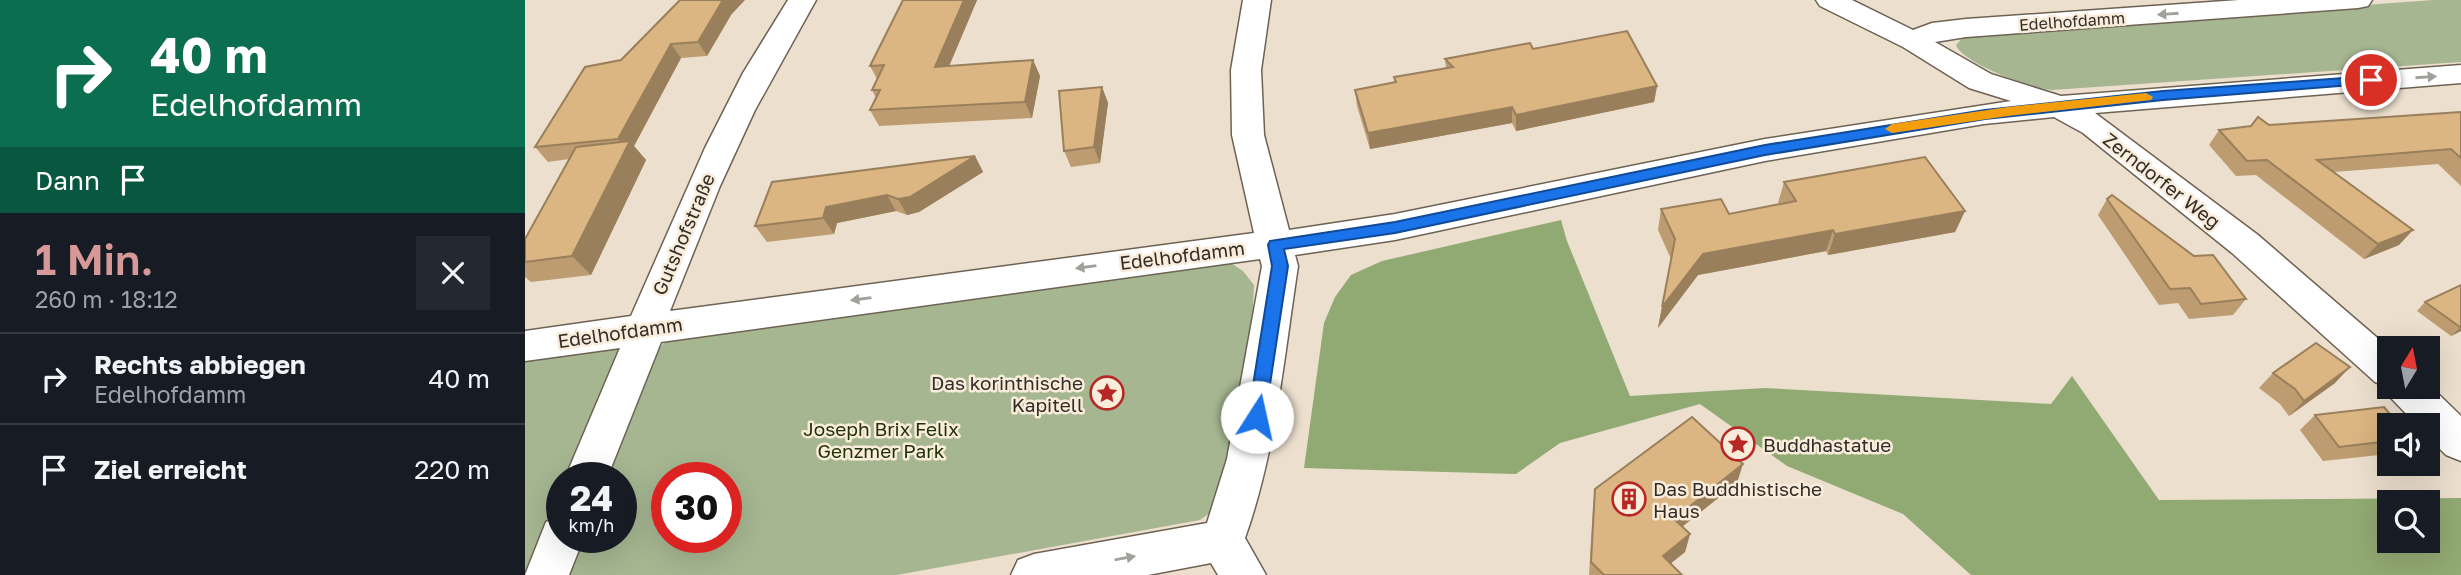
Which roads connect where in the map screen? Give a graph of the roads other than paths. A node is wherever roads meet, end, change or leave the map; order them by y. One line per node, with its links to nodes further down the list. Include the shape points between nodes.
1 (802, 0): 9 (street, Gutshofstraße, via 720,145)
2 (1257, 0): 8 (street, via 1246,70 1248,135)
3 (1830, 0): 5 (street, Zerndorfer Weg)
4 (2358, 0): 5 (street, Edelhofdamm, one-way to 5, via 1966,28 1932,32)
5 (1913, 41): 7 (street, Zerndorfer Weg, via 1980,81)
6 (2461, 74): 7 (street, Edelhofdamm, one-way to 6)
7 (2056, 105): 8 (street, Edelhofdamm, via 1824,139 1395,228); 11 (street, Zerndorfer Weg, via 2094,126 2245,244)
8 (1275, 245): 9 (street, Edelhofdamm, one-way to 9, via 1200,251); 16 (street, via 1280,266 1261,396 1238,498)
9 (647, 328): 10 (street, Edelhofdamm); 14 (street, Gutshofstraße)
10 (525, 346)
11 (2377, 360)
12 (2417, 399): 13 (street)
13 (2461, 443)
14 (593, 462)
15 (555, 553): 17 (street)
16 (1232, 558): 18 (street, one-way to 16)
17 (545, 575)
18 (1034, 575)

